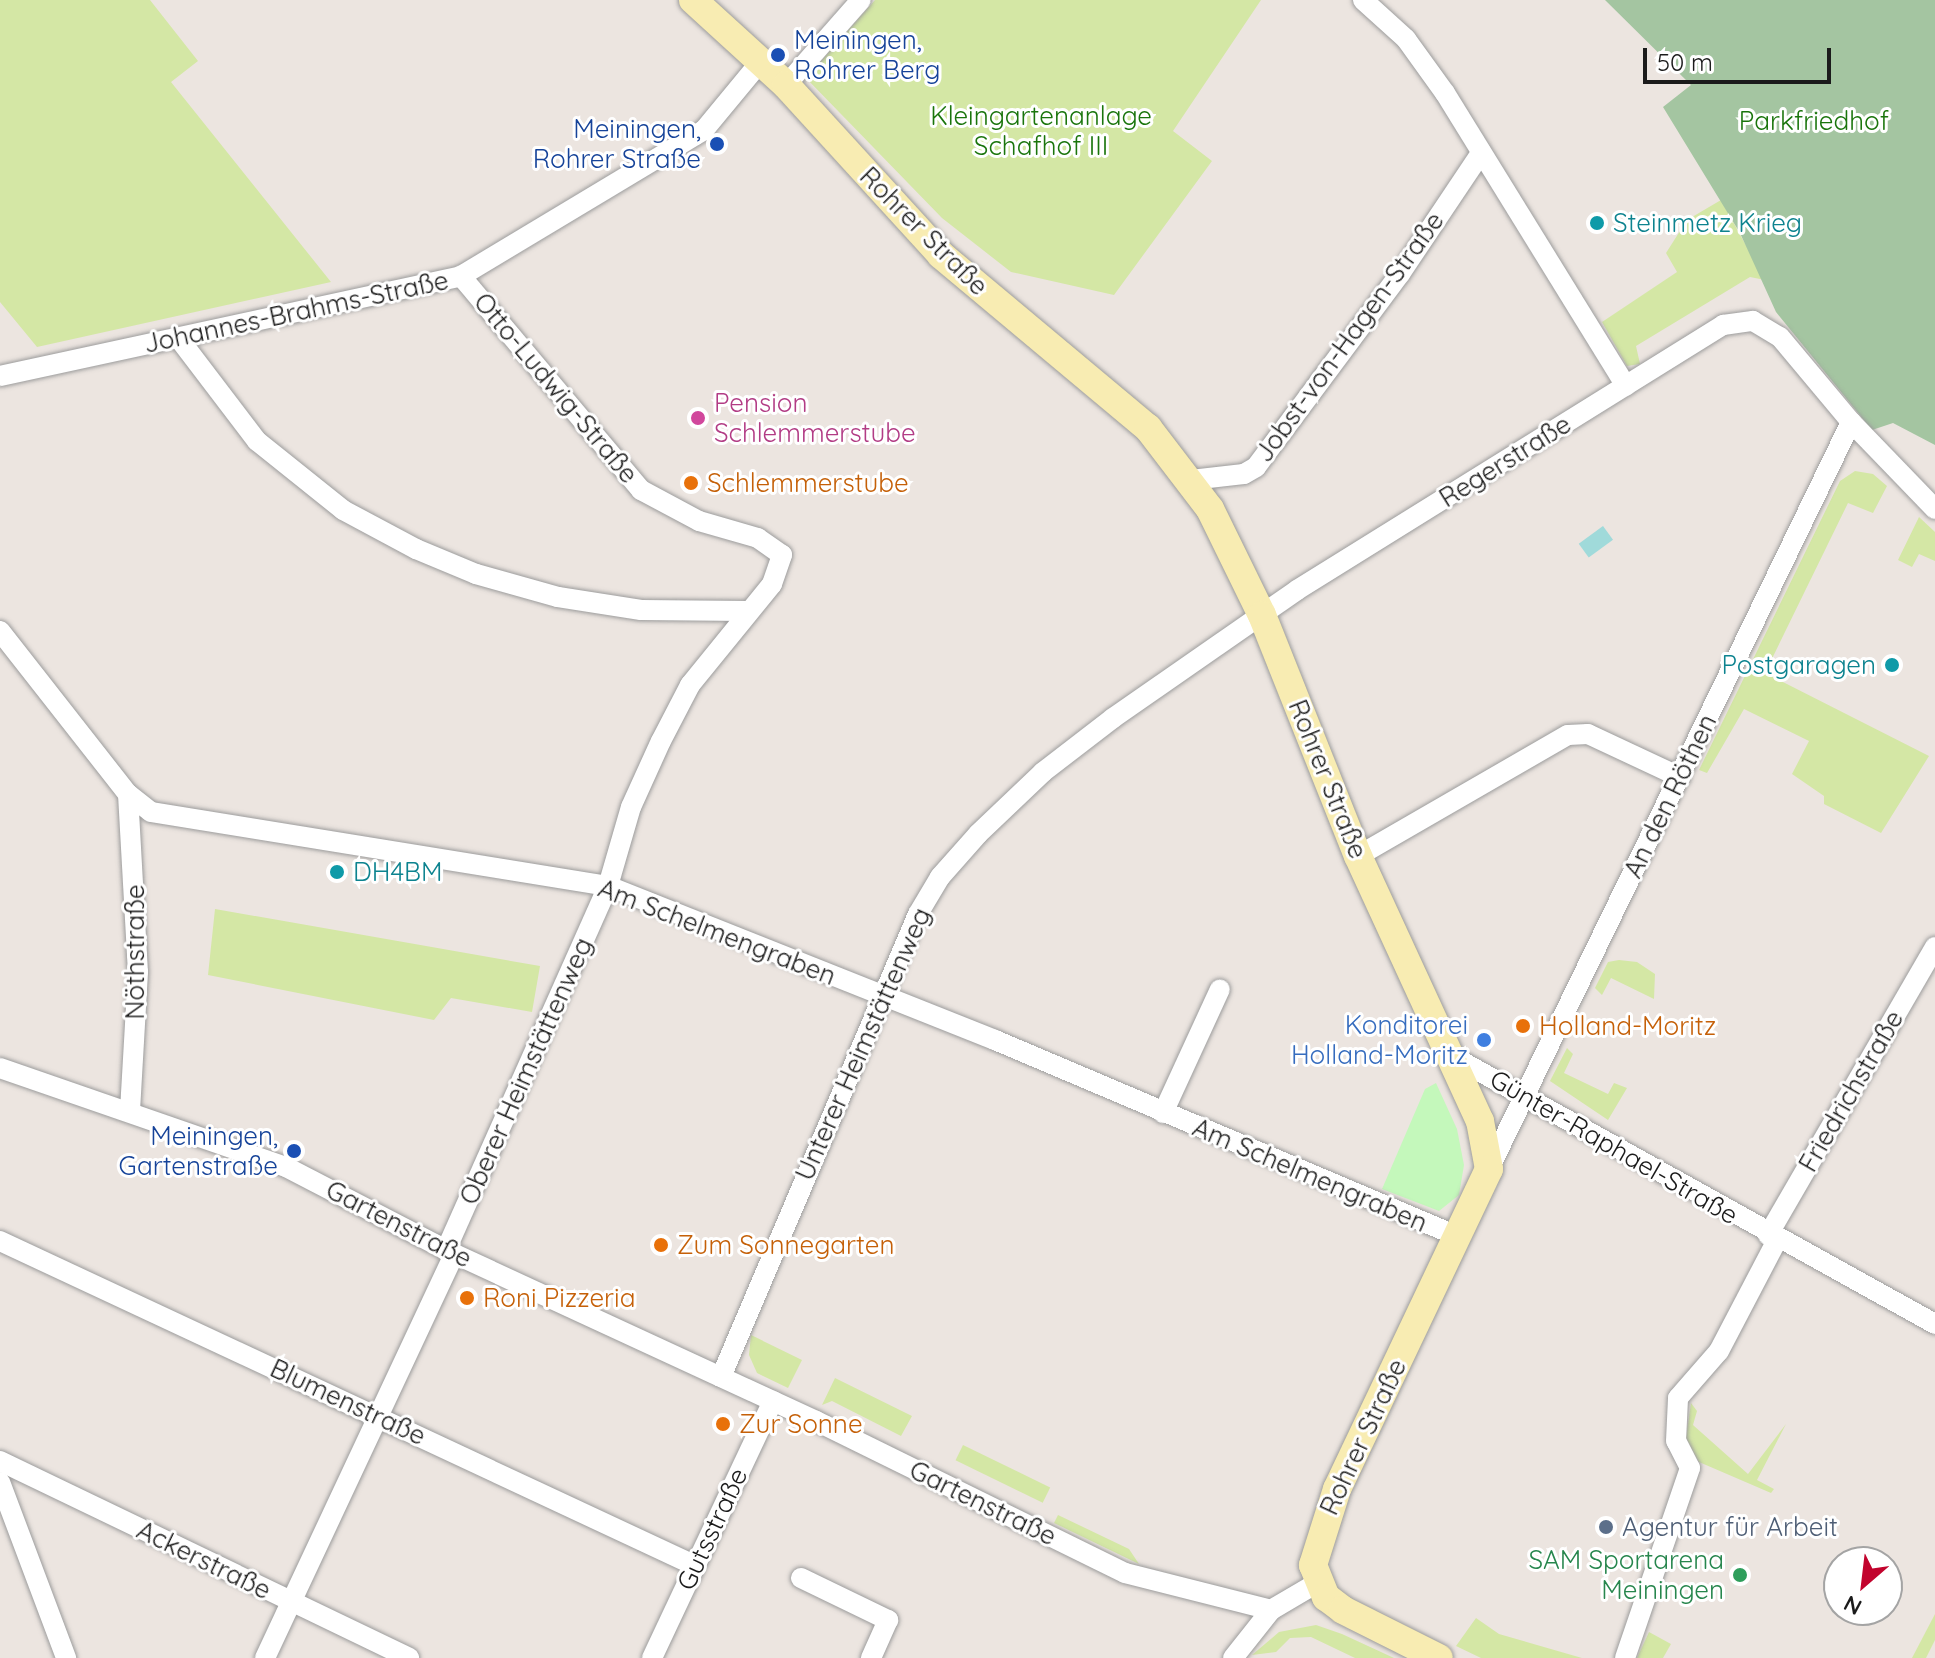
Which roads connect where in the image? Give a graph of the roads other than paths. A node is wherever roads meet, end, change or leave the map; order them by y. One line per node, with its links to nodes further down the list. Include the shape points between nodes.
1 (693, 0): 4 (main road, Rohrer Straße)
2 (861, 0): 5 (street)
3 (1363, 0): 6 (street, via 1406,39)
4 (761, 61): 5 (main road, Rohrer Straße); 7 (street, Johannes-Brahms-Straße, via 704,130)
5 (786, 85): 12 (main road, Rohrer Straße, via 941,255 1148,428)
6 (1481, 153): 10 (street); 12 (street, Jobst-von-Hagen-Straße, via 1400,274 1256,467 1244,474)
7 (461, 276): 8 (street, Johannes-Brahms-Straße); 14 (street, Otto-Ludwig-Straße, via 641,490 699,521 758,538)
8 (180, 340): 9 (street, Johannes-Brahms-Straße); 15 (street, via 257,441 292,472 343,510 416,549 476,574 558,597 641,610)
9 (0, 376)
10 (1626, 386): 11 (street, Regerstraße, via 1723,325 1753,321 1780,337); 16 (street, Regerstraße)
11 (1851, 422): 13 (street); 18 (street, An den Röthen)
12 (1191, 480): 16 (main road, Rohrer Straße)
13 (1935, 509)
14 (782, 555): 15 (street, Oberer Heimstättenweg, via 772,584)
15 (748, 611): 21 (street, Oberer Heimstättenweg, via 690,685 661,741 631,807)
16 (1262, 615): 20 (main road, Rohrer Straße); 24 (street, Unterer Heimstättenweg, via 1043,772 978,834 933,889)
17 (0, 631): 19 (street, Am Schelmengraben)
18 (1680, 777): 20 (street, via 1588,734 1568,735); 27 (street, An den Röthen)
19 (128, 794): 21 (street, Am Schelmengraben, via 151,812); 28 (street, Nöthstraße, via 138,972)
20 (1358, 856): 25 (main road, Rohrer Straße)
21 (608, 886): 24 (street, Am Schelmengraben); 34 (street, Oberer Heimstättenweg)
22 (1935, 947): 32 (street, Friedrichstraße)
23 (1220, 989): 29 (street, Am Schelmengraben)
24 (879, 996): 29 (street, Am Schelmengraben); 36 (street, Unterer Heimstättenweg)
25 (1450, 1055): 27 (street, Günter-Raphael-Straße); 30 (main road, Rohrer Straße, via 1480,1121)
26 (0, 1068): 28 (street, Gartenstraße)
27 (1527, 1095): 30 (street, An den Röthen); 32 (street, Günter-Raphael-Straße)
28 (130, 1111): 34 (street, Gartenstraße, via 286,1167)
29 (1163, 1113): 31 (street, Am Schelmengraben)
30 (1489, 1169): 31 (main road, Rohrer Straße)
31 (1457, 1236): 43 (main road, Rohrer Straße, via 1337,1489 1319,1535 1313,1565)
32 (1773, 1238): 35 (street, Günter-Raphael-Straße); 53 (street, via 1719,1351 1678,1398 1676,1441 1690,1468)
33 (0, 1241): 38 (street, Blumenstraße)
34 (450, 1252): 36 (street, Gartenstraße); 38 (street, Oberer Heimstättenweg)
35 (1935, 1324)
36 (721, 1377): 37 (street, Gartenstraße)
37 (773, 1401): 41 (street, Gutsstraße); 45 (street, Gartenstraße, via 1125,1573)
38 (377, 1415): 41 (street, Blumenstraße); 44 (street, Oberer Heimstättenweg)
39 (0, 1461): 44 (street, Ackerstraße)
40 (0, 1482): 46 (street)
41 (694, 1565): 49 (street, Gutsstraße)
42 (801, 1578): 50 (street, via 888,1620)
43 (1317, 1583): 45 (street); 52 (main road, via 1343,1610)
44 (292, 1602): 47 (street, Oberer Heimstättenweg); 48 (street, Ackerstraße)
45 (1271, 1610): 51 (street)
46 (66, 1658)
47 (265, 1658)
48 (409, 1658)
49 (652, 1658)
50 (871, 1658)
51 (1233, 1658)
52 (1439, 1658)
53 (1625, 1658)

